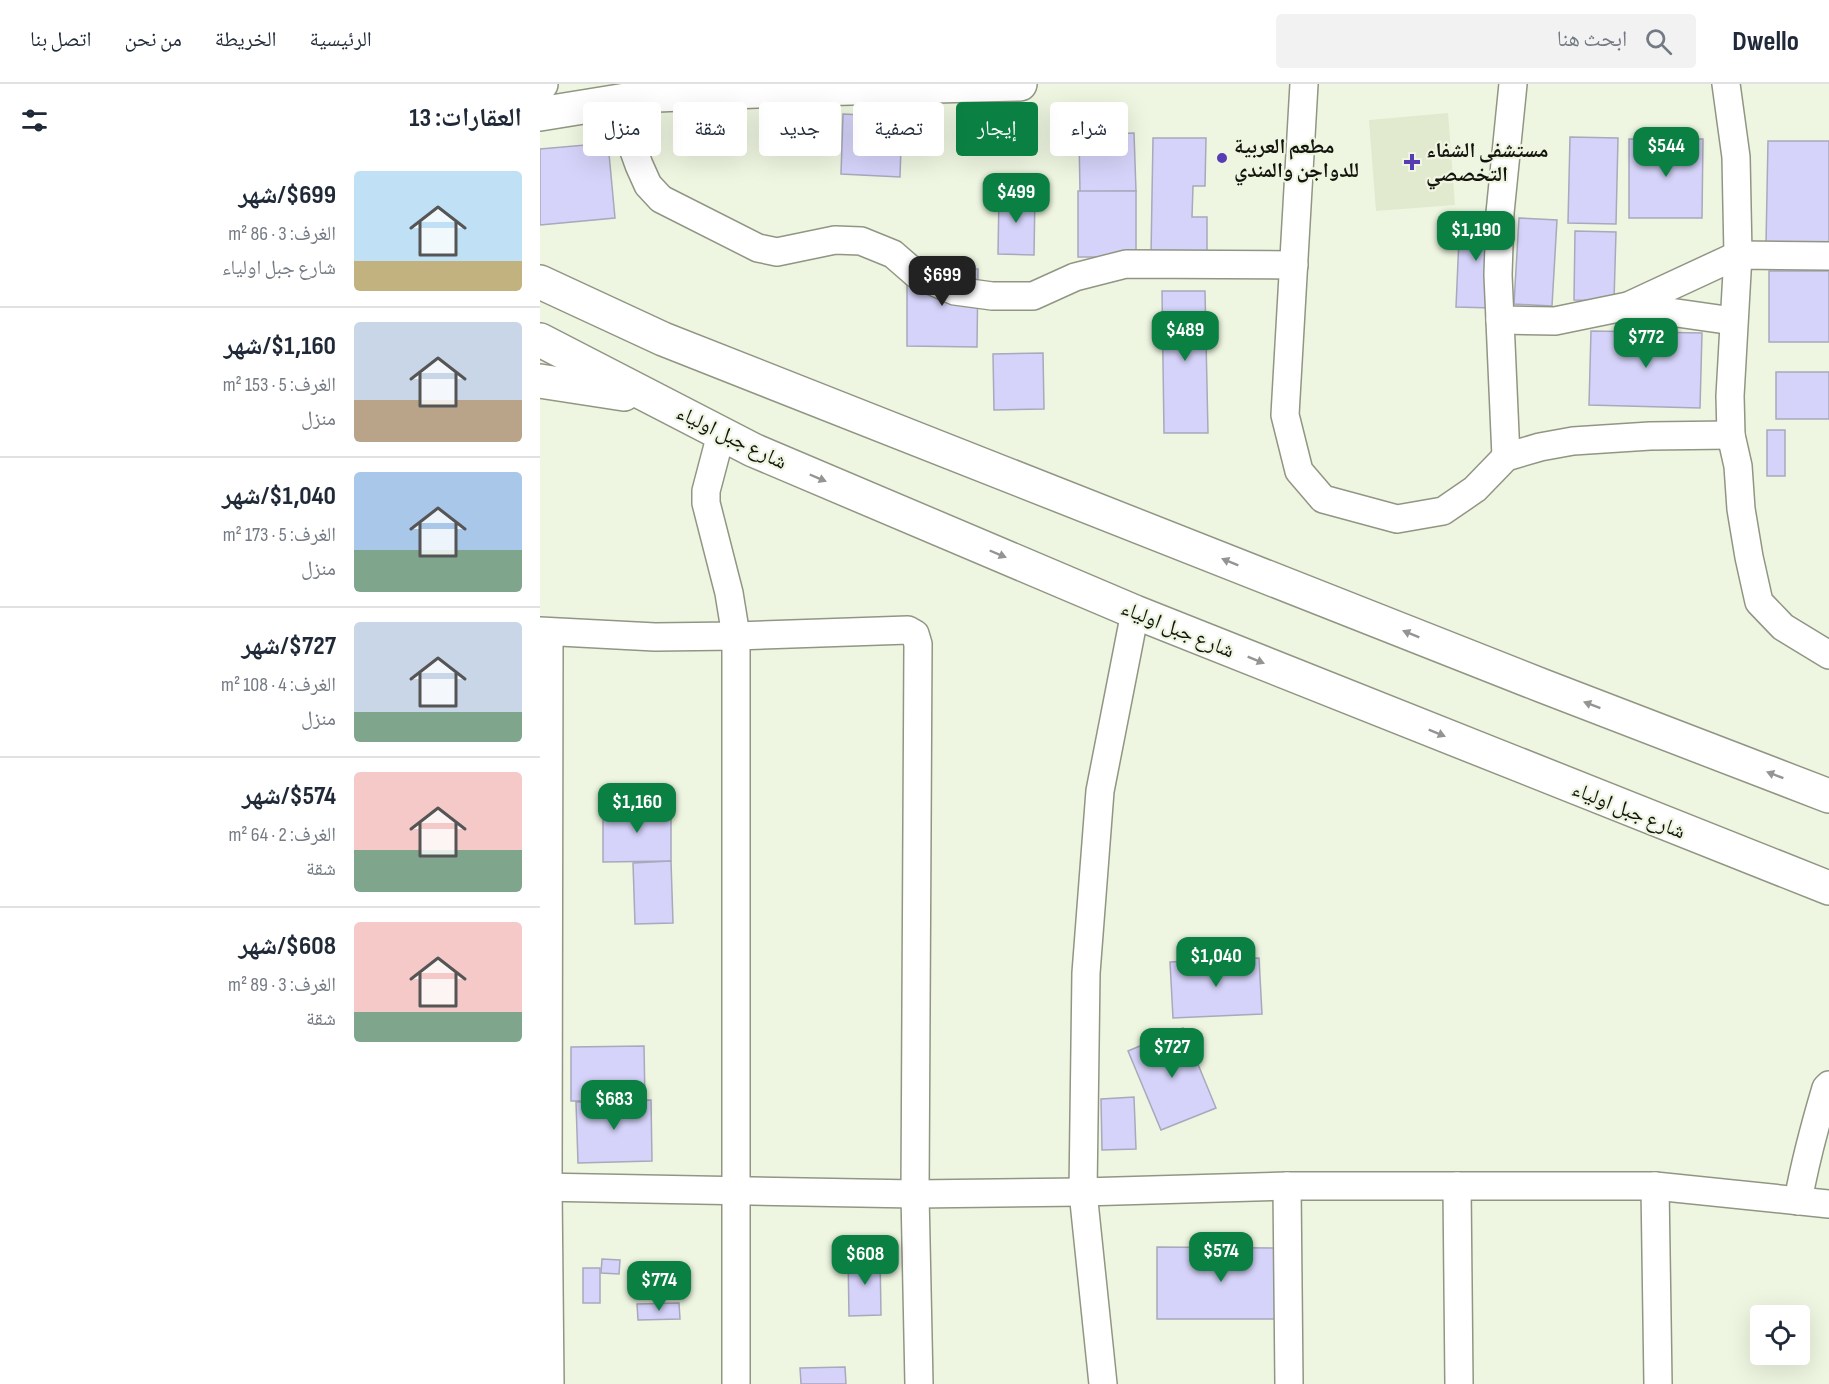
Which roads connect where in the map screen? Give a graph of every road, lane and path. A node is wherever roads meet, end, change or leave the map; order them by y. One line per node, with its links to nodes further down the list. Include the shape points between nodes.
1 (1020, 84): 5 (main road)
2 (1304, 84): 10 (street)
3 (1513, 84): 13 (street, via 1500,213)
4 (1726, 84): 8 (street, via 1736,157)
5 (942, 85): 6 (main road, via 657,95)
6 (616, 101): 7 (main road); 10 (street, via 648,185 661,199 758,248 777,252 835,240 861,241 893,254 916,274 955,291 992,296 1032,296 1075,277 1126,264)
7 (540, 114)
8 (1738, 255): 9 (street); 12 (street); 14 (street)
9 (1829, 256)
10 (1294, 265): 20 (street, via 1285,415 1299,471 1323,499 1397,519 1443,511 1475,489)
11 (540, 282): 25 (main road, one-way to 11, via 663,339)
12 (1628, 306): 13 (street, via 1555,321); 14 (street)
13 (1500, 320): 20 (street)
14 (1733, 321): 19 (street)
15 (540, 340): 17 (main road, شارع جبل اولياء)
16 (540, 381): 17 (main road)
17 (651, 398): 18 (main road, شارع جبل اولياء)
18 (721, 434): 21 (main road, شارع جبل اولياء, one-way to 21); 23 (street, via 706,503)
19 (1731, 435): 20 (street, via 1574,441); 24 (street, via 1758,602 1783,627)
20 (1506, 457)
21 (1135, 612): 26 (main road, شارع جبل اولياء, one-way to 26); 33 (street, via 1101,791 1086,973)
22 (545, 632): 23 (street); 31 (street)
23 (736, 636): 32 (street); 34 (street, via 908,630 915,634)
24 (1829, 655)
25 (1829, 796)
26 (1829, 888)
27 (1829, 1084): 35 (street, via 1805,1162)
28 (1287, 1186): 29 (street); 33 (street); 41 (street)
29 (1457, 1186): 30 (street); 42 (street)
30 (1655, 1186): 35 (street); 43 (street)
31 (544, 1187): 32 (street); 37 (street)
32 (736, 1191): 34 (street); 38 (street)
33 (1083, 1192): 34 (street); 40 (street)
34 (915, 1194): 39 (street)
35 (1798, 1200): 36 (street)
36 (1829, 1204)
37 (550, 1384)
38 (736, 1384)
39 (919, 1384)
40 (1103, 1384)
41 (1289, 1384)
42 (1459, 1384)
43 (1658, 1384)

